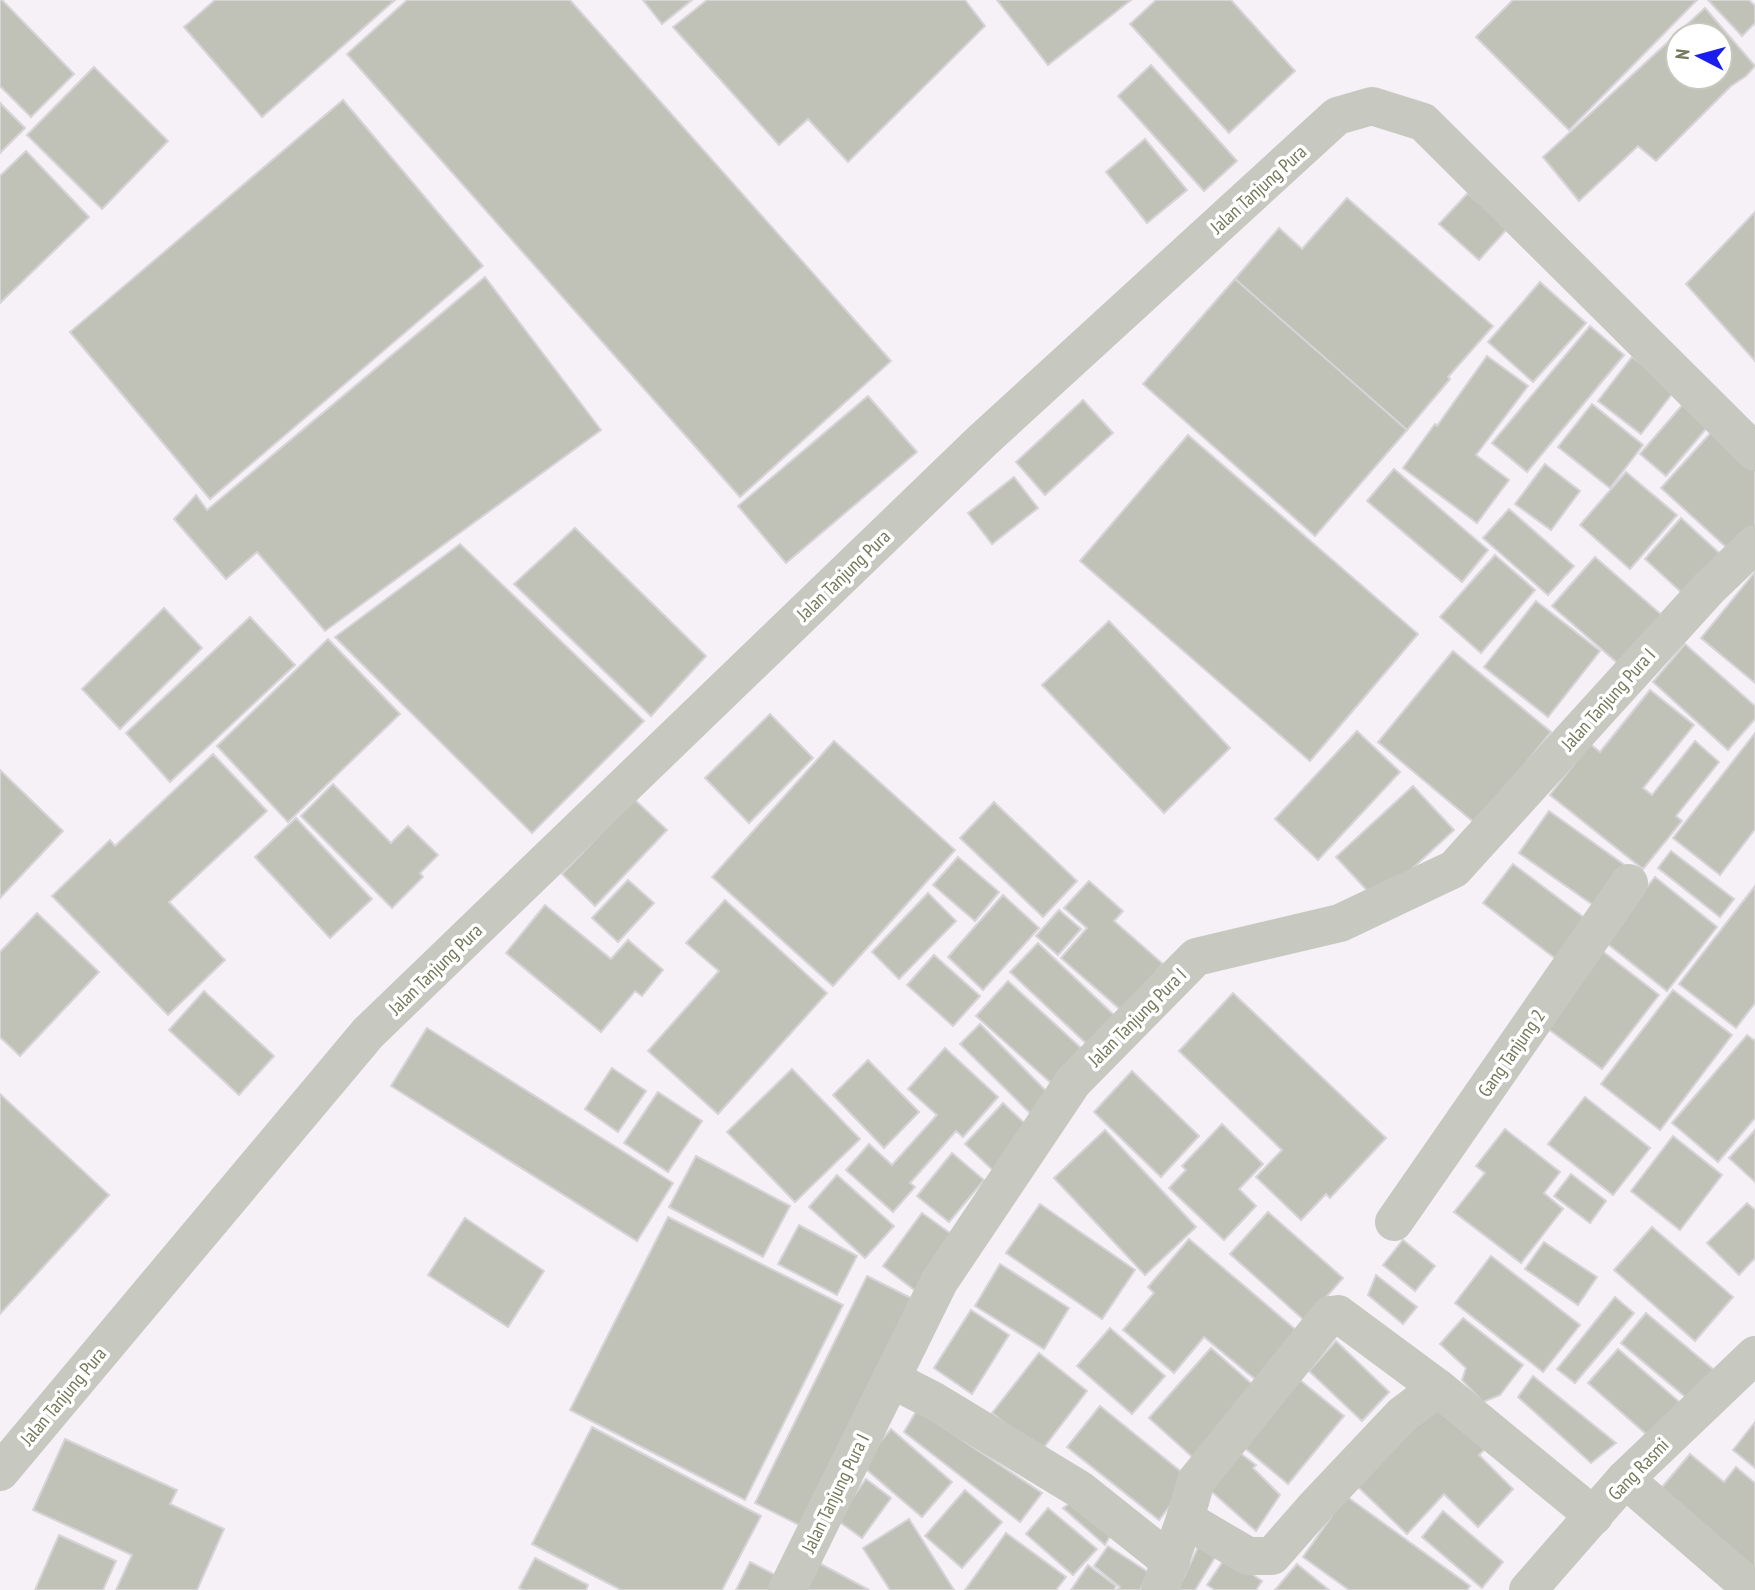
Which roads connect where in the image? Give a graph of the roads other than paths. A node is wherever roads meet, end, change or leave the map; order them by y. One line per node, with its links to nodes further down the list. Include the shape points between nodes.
1 (1755, 452): 8 (street, Jalan Tanjung Pura, via 1423,122 1372,106 1337,116 983,440 368,1033)
2 (1755, 544): 6 (street, Jalan Tanjung Pura I, via 1709,588 1454,869 1340,923 1196,957 1073,1082 939,1282)
3 (1629, 883): 4 (street, Gang Tanjung 2)
4 (1394, 1222)
5 (1755, 1355): 9 (street, Gang Rasmi)
6 (891, 1379): 12 (street, via 1079,1489); 13 (street, Jalan Tanjung Pura I)
7 (1438, 1388): 10 (street); 11 (street, via 1402,1415 1272,1556 1248,1556); 11 (street, via 1338,1314 1330,1315 1196,1481)
8 (0, 1472)
9 (1626, 1479): 10 (street, Gang Rasmi); 15 (street)
10 (1594, 1516): 14 (street, Gang Rasmi)
11 (1185, 1519): 12 (street)
12 (1166, 1576)
13 (787, 1590)
14 (1528, 1590)
15 (1753, 1590)

